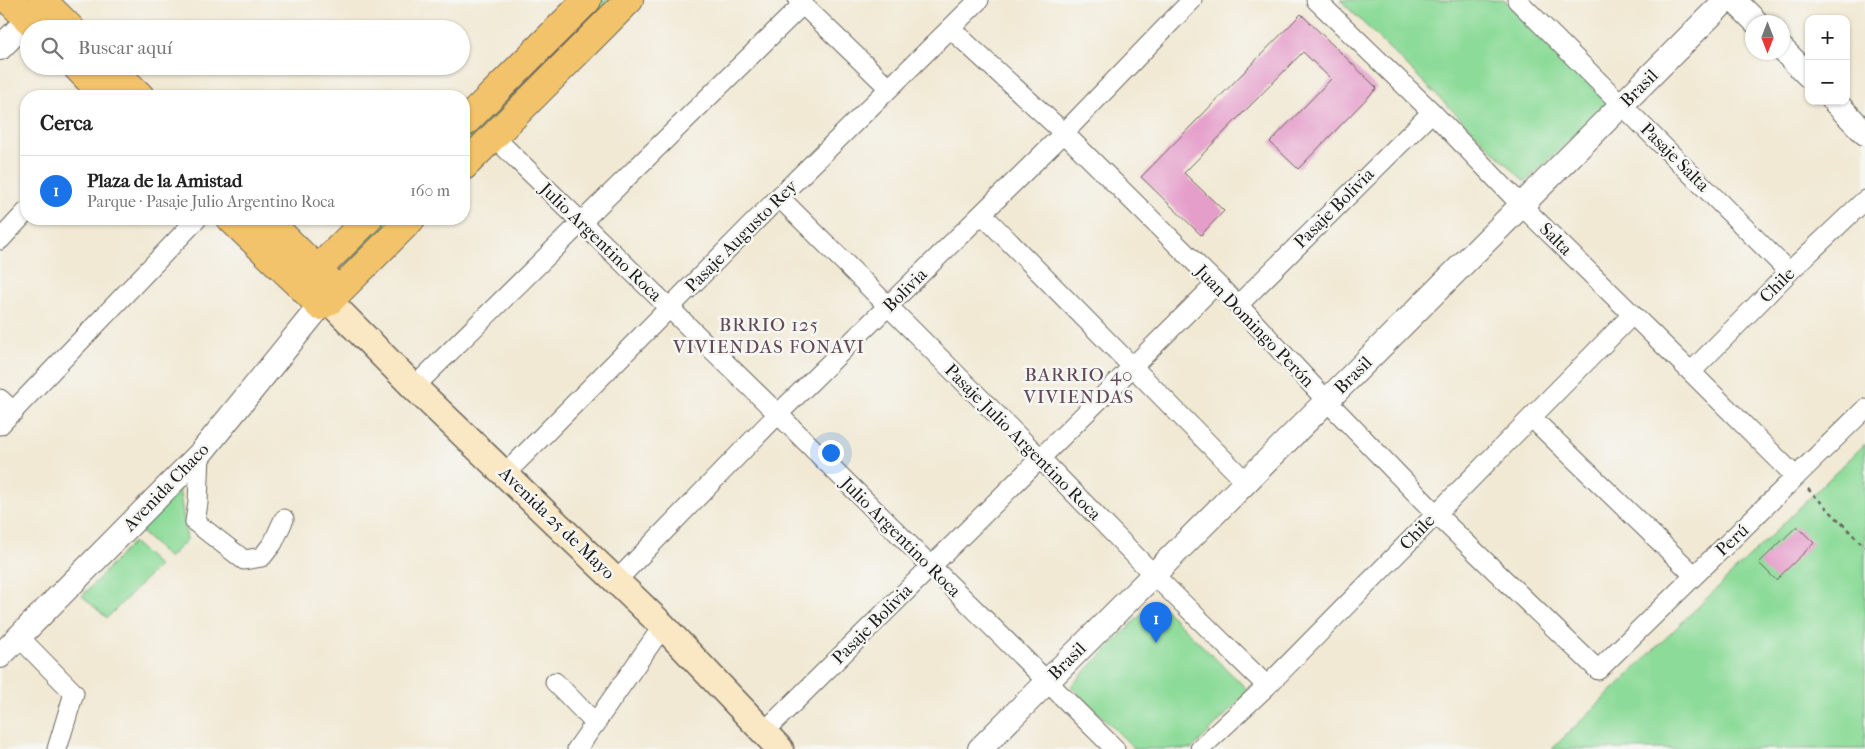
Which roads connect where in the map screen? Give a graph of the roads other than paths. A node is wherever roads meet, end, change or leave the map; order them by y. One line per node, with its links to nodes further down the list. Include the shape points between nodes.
1 (9, 0): 11 (main road)
2 (587, 0): 27 (main road)
3 (629, 0): 30 (main road)
4 (1192, 0): 28 (street, Bolivia)
5 (1316, 0): 26 (street, Salta)
6 (1517, 0): 24 (street, Pasaje Salta)
7 (1726, 0): 24 (street, Brasil)
8 (1734, 0): 12 (street)
9 (975, 1): 14 (street, Pasaje Augusto Rey)
10 (801, 2): 21 (street); 37 (street)
11 (39, 13): 13 (main road)
12 (1749, 15)
13 (53, 20)
14 (950, 29): 21 (street, Pasaje Augusto Rey); 28 (street, Juan Domingo Perón)
15 (20, 30): 16 (street)
16 (0, 48)
17 (1790, 57): 18 (street)
18 (1805, 72)
19 (85, 75): 22 (main road)
20 (118, 75): 23 (main road)
21 (889, 88): 32 (street, Pasaje Augusto Rey)
22 (99, 90)
23 (132, 90)
24 (1622, 105): 34 (street, Brasil); 44 (street, Pasaje Salta)
25 (1838, 105): 29 (street)
26 (1432, 112): 34 (street, Salta); 48 (street, Pasaje Bolivia)
27 (470, 117)
28 (1064, 133): 35 (street, Bolivia); 46 (street, Juan Domingo Perón)
29 (1865, 133)
30 (493, 136): 31 (main road); 37 (street, Julio Argentino Roca)
31 (470, 160)
32 (779, 197): 49 (street, Pasaje Julio Argentino Roca); 50 (street, Pasaje Augusto Rey)
33 (1865, 200): 44 (street, Chile)
34 (1522, 206): 51 (street, Salta); 55 (street, Brasil)
35 (982, 214): 49 (street, Bolivia); 52 (street)
36 (20, 218): 43 (street)
37 (581, 224): 50 (street, Julio Argentino Roca); 54 (street)
38 (191, 225): 56 (street)
39 (239, 225): 45 (main road, Avenida 25 de Mayo)
40 (271, 225): 45 (main road, Avenida 25 de Mayo)
41 (362, 225): 45 (main road)
42 (405, 225): 47 (main road)
43 (0, 240)
44 (1790, 272): 53 (street, Chile)
45 (310, 277): 47 (main road, Avenida 25 de Mayo)
46 (1216, 284): 48 (street, Juan Domingo Perón); 52 (street, Pasaje Bolivia)
47 (329, 299): 54 (main road, Avenida 25 de Mayo); 61 (street, Avenida Chaco)
48 (1238, 305): 55 (street, Juan Domingo Perón)
49 (888, 306): 58 (street, Bolivia); 62 (street, Pasaje Julio Argentino Roca)
50 (669, 308): 58 (street, Julio Argentino Roca); 63 (street, Pasaje Augusto Rey)
51 (1632, 314): 53 (street, Salta); 59 (street, Chile)
52 (1134, 366): 62 (street, Pasaje Bolivia); 65 (street)
53 (1691, 372): 64 (street, Salta)
54 (414, 387): 63 (main road, Avenida 25 de Mayo)
55 (1327, 401): 65 (street, Brasil); 66 (street, Juan Domingo Perón)
56 (7, 406): 60 (street)
57 (1865, 410): 64 (street, Perú)
58 (778, 414): 68 (street, Julio Argentino Roca); 71 (street, Bolivia)
59 (1532, 418): 66 (street, Chile); 70 (street)
60 (0, 425)
61 (200, 454): 67 (street, via 195,522 209,533 244,560 262,557 273,543); 73 (street, Avenida Chaco)
62 (1040, 458): 68 (street, Pasaje Bolivia); 69 (street, Pasaje Julio Argentino Roca)
63 (505, 474): 71 (main road, Avenida 25 de Mayo)
64 (1796, 478): 70 (street, Perú)
65 (1246, 482): 69 (street, Brasil)
66 (1435, 513): 75 (street, Juan Domingo Perón); 78 (street, Chile)
67 (284, 519)
68 (930, 566): 77 (street, Julio Argentino Roca); 80 (street, Pasaje Bolivia)
69 (1154, 575): 77 (street, Brasil); 78 (street, Pasaje Julio Argentino Roca)
70 (1694, 575): 75 (street, Perú)
71 (617, 580): 72 (main road, Avenida 25 de Mayo)
72 (663, 626): 79 (street); 80 (main road, Avenida 25 de Mayo)
73 (19, 637): 74 (street, Avenida Chaco); 81 (street, via 74,693)
74 (0, 656)
75 (1598, 670)
76 (555, 682): 79 (street)
77 (1046, 682): 83 (street, Brasil); 84 (street, Julio Argentino Roca)
78 (1267, 686): 85 (street, Chile)
79 (596, 724): 82 (street)
80 (772, 741)
81 (57, 749)
82 (577, 749)
83 (980, 749)
84 (1115, 749)
85 (1200, 749)

